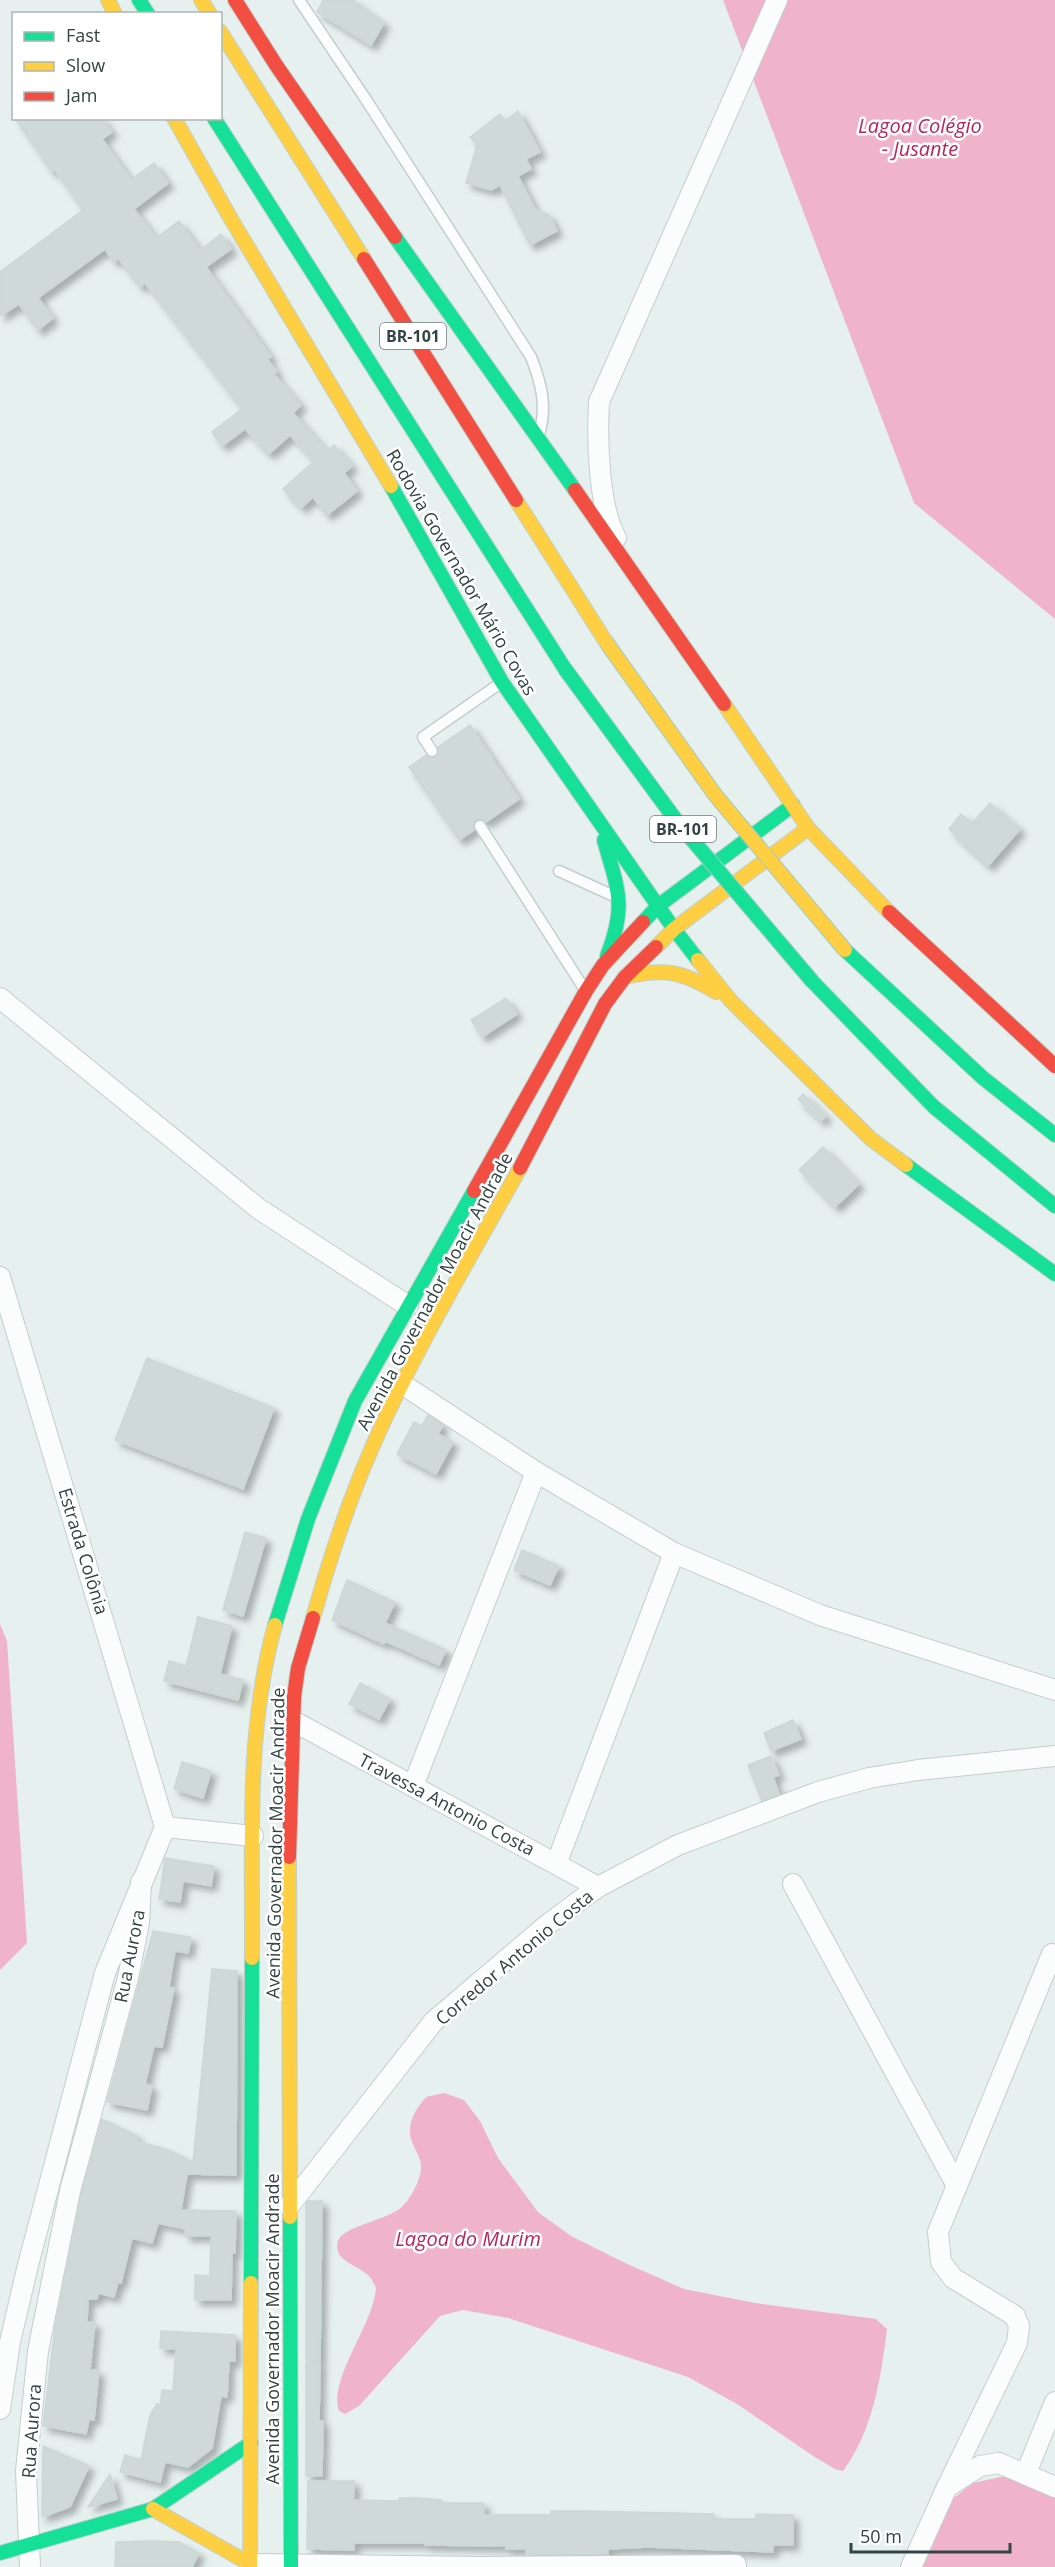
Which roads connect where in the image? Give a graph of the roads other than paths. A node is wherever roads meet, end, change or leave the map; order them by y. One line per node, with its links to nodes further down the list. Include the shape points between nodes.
1 (235, 0): 7 (main road, via 296,94)
2 (299, 0): 7 (lane, via 531,357 542,386 545,413)
3 (777, 0): 8 (street, via 599,402 597,435 606,502 612,531)
4 (222, 34): 26 (main road, BR-101, bridge, via 606,642 716,796 845,950 983,1078)
5 (175, 120): 9 (main road, Rodovia Governador Mário Covas, via 369,447)
6 (215, 120): 27 (main road, Rodovia Governador Mário Covas / BR-101, bridge, via 565,669 678,823 812,981 934,1107)
7 (538, 438): 8 (main road)
8 (634, 572): 11 (main road)
9 (502, 682): 10 (lane, via 423,737); 12 (main road, Rodovia Governador Mário Covas)
10 (432, 751)
11 (793, 805): 14 (main road); 17 (main road, Avenida Governador Moacir Andrade)
12 (601, 824): 16 (main road); 17 (main road, Rodovia Governador Mário Covas)
13 (480, 826): 21 (lane)
14 (808, 828): 18 (main road, Avenida Governador Moacir Andrade); 25 (main road, via 882,905)
15 (559, 871): 16 (lane)
16 (620, 899): 19 (main road, via 618,928)
17 (658, 906): 18 (main road, Rodovia Governador Mário Covas); 19 (main road, Avenida Governador Moacir Andrade)
18 (674, 929): 20 (main road, Avenida Governador Moacir Andrade); 23 (main road, Rodovia Governador Mário Covas)
19 (603, 965): 21 (main road, Avenida Governador Moacir Andrade)
20 (625, 977): 23 (main road, via 664,969 683,972); 24 (main road, Avenida Governador Moacir Andrade)
21 (586, 991): 24 (lane); 30 (main road, Avenida Governador Moacir Andrade)
22 (0, 998): 30 (street, via 259,1209)
23 (731, 1001): 28 (main road, Rodovia Governador Mário Covas, via 871,1139)
24 (606, 1004): 31 (main road, Avenida Governador Moacir Andrade)
25 (1055, 1066)
26 (1055, 1135)
27 (1055, 1206)
28 (1055, 1274)
29 (0, 1277): 39 (street, Estrada Colônia)
30 (408, 1306): 35 (main road, Avenida Governador Moacir Andrade, via 355,1401 308,1518 274,1627)
31 (402, 1384): 32 (street); 35 (main road, Avenida Governador Moacir Andrade, via 370,1450 336,1538 298,1668)
32 (536, 1472): 33 (street); 38 (street)
33 (674, 1553): 34 (street, via 820,1615); 41 (street)
34 (1055, 1690)
35 (277, 1696): 36 (main road, Avenida Governador Moacir Andrade); 40 (main road, Avenida Governador Moacir Andrade)
36 (295, 1722): 38 (street, Travessa Antonio Costa); 47 (main road, Avenida Governador Moacir Andrade, via 289,1858)
37 (1055, 1756): 44 (street, Corredor Antonio Costa, via 918,1770 818,1792 678,1845)
38 (413, 1786): 41 (street, Travessa Antonio Costa)
39 (165, 1827): 40 (street); 42 (street)
40 (253, 1836): 50 (main road, Avenida Governador Moacir Andrade)
41 (557, 1862): 44 (street, Travessa Antonio Costa)
42 (141, 1882): 49 (street, Rua Aurora, via 105,1973 93,2017 28,2265); 55 (street, Rua Aurora, via 140,1923 70,2191 38,2351 26,2471)
43 (792, 1884): 46 (street)
44 (598, 1887): 47 (street, Corredor Antonio Costa, via 434,2021)
45 (1052, 1954): 46 (street)
46 (957, 2186): 52 (street, via 938,2232 941,2262 953,2278 1015,2316 1019,2326 1017,2343)
47 (289, 2206): 59 (main road, Avenida Governador Moacir Andrade)
48 (1055, 2402): 51 (street)
49 (0, 2409)
50 (251, 2443): 54 (main road); 57 (main road, Avenida Governador Moacir Andrade)
51 (1026, 2473): 52 (street, via 999,2463 980,2466); 53 (street)
52 (947, 2487): 63 (street)
53 (1055, 2487)
54 (153, 2509): 55 (main road); 57 (main road)
55 (29, 2545): 56 (main road); 61 (street, Rua Aurora)
56 (0, 2553)
57 (250, 2565): 59 (street)
58 (736, 2565): 60 (street)
59 (291, 2566): 62 (street)
60 (624, 2566): 62 (street)
61 (30, 2567)
62 (479, 2567)
63 (911, 2567)

